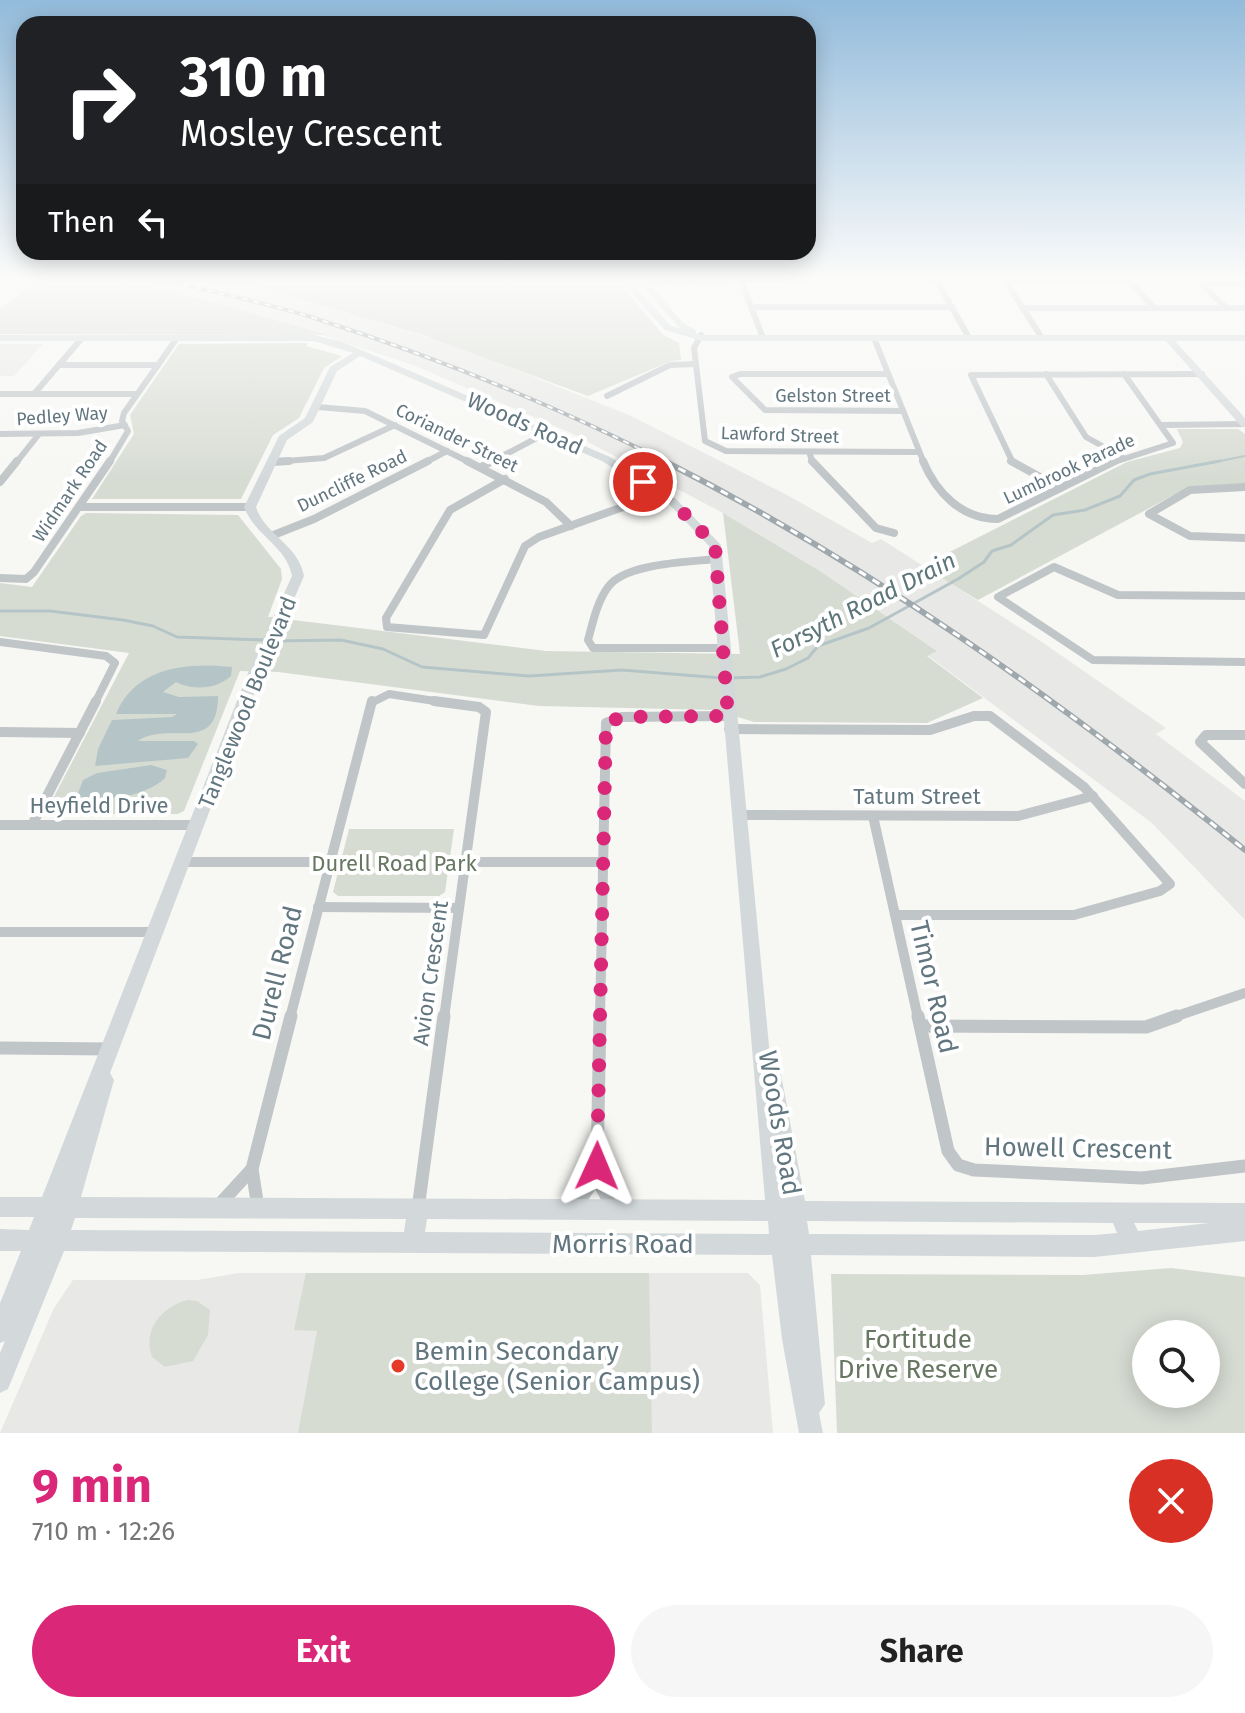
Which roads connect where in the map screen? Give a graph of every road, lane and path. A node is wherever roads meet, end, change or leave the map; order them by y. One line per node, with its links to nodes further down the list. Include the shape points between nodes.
1 (75, 346): 9 (street)
2 (171, 346): 10 (street, Widmark Road)
3 (340, 346): 7 (street, Woods Road)
4 (694, 346): 8 (street, Lawford Street)
5 (877, 346): 11 (street)
6 (1178, 346): 14 (street)
7 (360, 352): 19 (street, via 333,369); 25 (street, Woods Road)
8 (696, 364): 18 (street, via 670,365); 29 (street, Lawford Street, via 706,444 723,451)
9 (59, 365): 10 (street); 16 (street)
10 (158, 365): 17 (street, Widmark Road)
11 (888, 374): 20 (street); 20 (street, Gelston Street, via 733,380 765,410)
12 (1046, 374): 13 (street); 31 (street, via 1086,437); 37 (street, via 969,377 1012,462)
13 (1124, 374): 14 (street); 24 (street, Lumbrook Parade)
14 (1202, 374): 21 (street)
15 (0, 394): 16 (street)
16 (34, 394): 17 (street)
17 (137, 394): 22 (street, Widmark Road, via 122,417)
18 (607, 396)
19 (318, 407): 23 (street, Coriander Street, via 356,408); 32 (street, via 309,420 285,435)
20 (903, 411): 30 (street)
21 (1245, 424): 24 (street)
22 (125, 425): 27 (street, Pedley Way); 39 (street, Widmark Road, via 127,435)
23 (395, 425): 28 (street, Coriander Street); 32 (street, via 324,458)
24 (1162, 425): 31 (street, Lumbrook Parade, via 1173,443)
25 (548, 432): 33 (street); 38 (street, Woods Road)
26 (0, 434): 27 (street, Pedley Way)
27 (39, 434): 34 (street)
28 (447, 451): 33 (street, Coriander Street); 43 (street, Duncliffe Road)
29 (809, 452): 30 (street, Lawford Street); 42 (street, via 812,462 876,528)
30 (919, 452): 37 (street, Lumbrook Parade, via 941,494 988,520)
31 (1122, 457): 37 (street, Lumbrook Parade)
32 (272, 462): 40 (street)
33 (481, 467): 35 (street, Coriander Street)
34 (2, 478)
35 (505, 479): 41 (street, Coriander Street, via 546,502); 41 (street, via 450,510 386,618 387,627 484,635 525,546)
36 (1245, 487): 44 (street, via 1190,490 1149,514 1190,536)
37 (1060, 488)
38 (662, 493): 41 (street); 45 (street, Woods Road, via 715,545)
39 (79, 507): 40 (street); 46 (street, Widmark Road, via 26,579)
40 (250, 507): 43 (street, Tanglewood Boulevard)
41 (571, 526)
42 (894, 533)
43 (271, 536): 62 (street, Tanglewood Boulevard, via 298,569)
44 (1245, 538)
45 (716, 559): 49 (street, Woods Road); 49 (street, via 613,581 603,594 588,640 593,648)
46 (0, 578)
47 (1245, 596): 50 (street, via 1118,595 1054,567 998,597 1093,660)
48 (0, 642): 54 (street, via 113,660 115,666)
49 (722, 649): 52 (street, Woods Road)
50 (1245, 662)
51 (376, 696): 64 (street, Durell Road); 65 (street, Avion Crescent, via 472,705 486,712)
52 (729, 723): 57 (street, via 930,730 973,713 990,716); 58 (street, Woods Road); 66 (street, via 622,717 606,723)
53 (0, 732): 54 (street)
54 (80, 733): 61 (street)
55 (1245, 735): 56 (street, via 1202,738 1205,750)
56 (1245, 784)
57 (1093, 796): 59 (street, Tatum Street, via 1018,816); 69 (street, via 1170,884 1090,913)
58 (738, 815): 59 (street, Tatum Street); 86 (street, Woods Road, via 756,1001)
59 (873, 816): 69 (street, Timor Road)
60 (0, 825): 61 (street, Heyfield Drive)
61 (32, 825): 62 (street, Heyfield Drive)
62 (197, 825): 63 (street, Tanglewood Boulevard)
63 (183, 862): 64 (street); 71 (street, Tanglewood Boulevard)
64 (330, 862): 67 (street, Durell Road)
65 (465, 862): 66 (street); 68 (street, Avion Crescent)
66 (603, 862): 77 (street)
67 (318, 907): 68 (street); 79 (street, Durell Road)
68 (459, 908): 84 (street, Avion Crescent)
69 (896, 915): 73 (street, Timor Road)
70 (0, 932): 71 (street)
71 (156, 932): 75 (street, Tanglewood Boulevard)
72 (1245, 993): 73 (street, via 1146,1027)
73 (921, 1026): 76 (street, Timor Road, via 948,1151)
74 (0, 1048): 75 (street)
75 (111, 1049): 81 (street, Tanglewood Boulevard)
76 (958, 1165): 78 (street, Howell Crescent, via 1142,1178)
77 (597, 1166): 85 (street); 87 (street)
78 (1245, 1166)
79 (252, 1169): 82 (street, Durell Road); 83 (street, Durell Road)
80 (0, 1207): 81 (street, Morris Road)
81 (57, 1207): 82 (street, Morris Road); 92 (street, Tanglewood Boulevard)
82 (215, 1207): 83 (street, Morris Road)
83 (258, 1208): 84 (street, Morris Road)
84 (418, 1209): 85 (street, Morris Road); 93 (street)
85 (571, 1210): 87 (street, Morris Road)
86 (786, 1210): 87 (street, Morris Road); 88 (street, Morris Road); 95 (street, Woods Road)
87 (615, 1211)
88 (1119, 1212): 89 (street, Morris Road); 94 (street)
89 (1245, 1213)
90 (1245, 1230): 94 (street, Morris Road)
91 (0, 1240): 92 (street, Morris Road)
92 (46, 1240): 93 (street, Morris Road); 96 (street); 97 (street)
93 (413, 1243): 95 (street, Morris Road)
94 (1132, 1243): 95 (street, Morris Road)
95 (791, 1245): 98 (street, Woods Road, via 793,1339)
96 (0, 1332)
97 (0, 1381)
98 (813, 1433)

